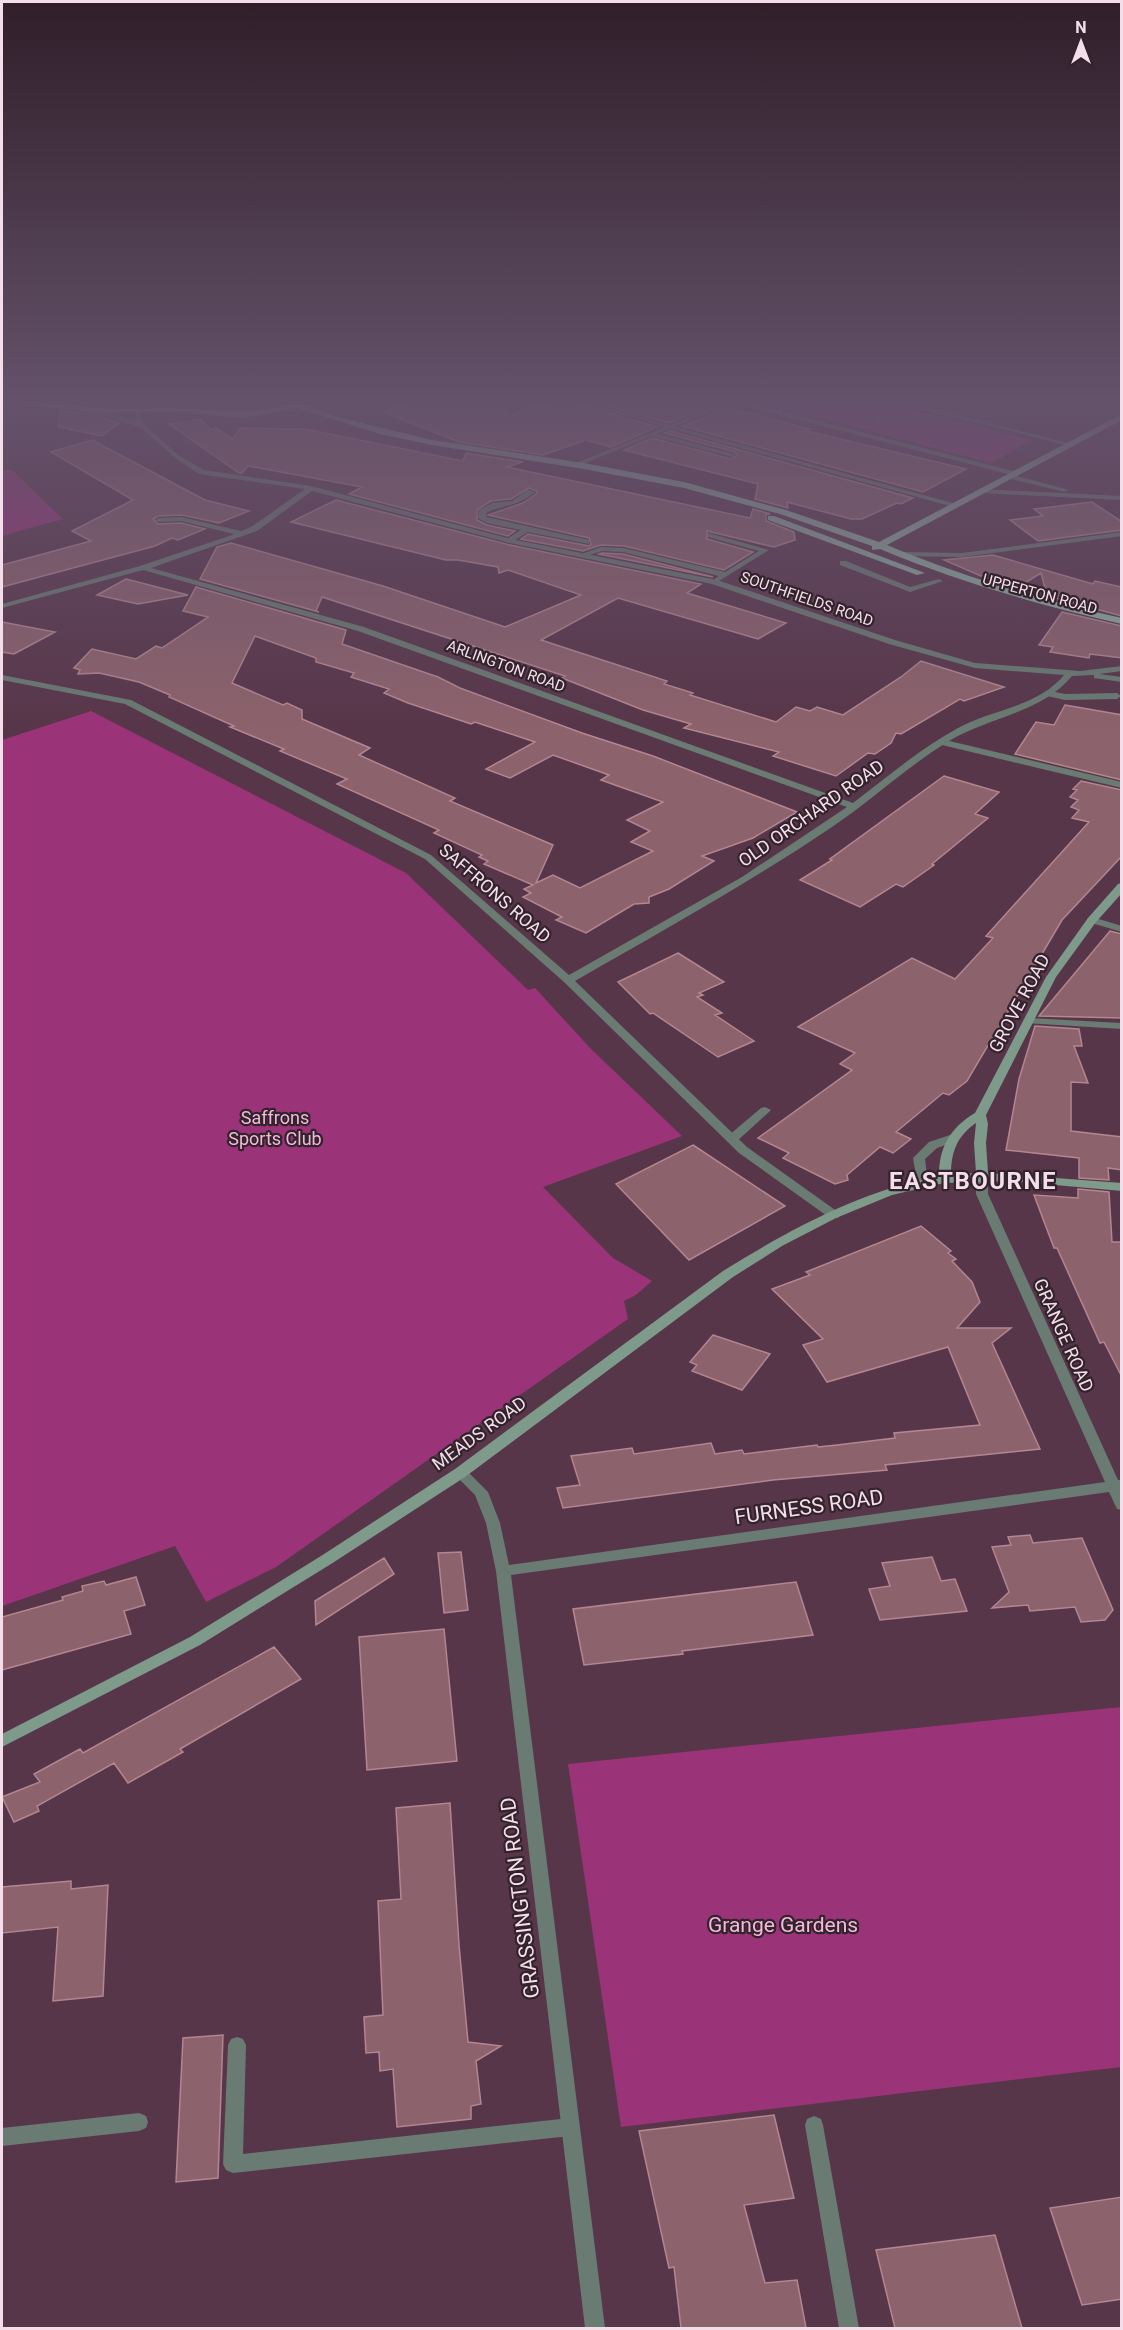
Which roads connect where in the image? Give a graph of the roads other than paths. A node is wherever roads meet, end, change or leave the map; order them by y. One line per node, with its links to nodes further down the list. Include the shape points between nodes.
1 (281, 510): 9 (street)
2 (393, 510): 12 (street, SOUTHFIELDS ROAD)
3 (487, 510): 8 (street, via 481,515 490,521)
4 (742, 510): 15 (main road, UPPERTON ROAD)
5 (773, 510): 14 (main road, UPPERTON ROAD)
6 (947, 510): 14 (main road)
7 (159, 520): 9 (street, via 181,519)
8 (527, 529): 12 (street); 13 (street)
9 (242, 534): 20 (street)
10 (1122, 534): 18 (street)
11 (711, 536): 22 (street, via 765,550)
12 (510, 541): 17 (street, SOUTHFIELDS ROAD)
13 (586, 542)
14 (880, 546): 15 (main road); 16 (main road, UPPERTON ROAD)
15 (867, 552): 23 (main road, UPPERTON ROAD)
16 (900, 554): 18 (street); 21 (main road, UPPERTON ROAD)
17 (583, 555): 22 (street, via 601,549 624,550); 24 (street, SOUTHFIELDS ROAD)
18 (962, 555): 21 (street, via 946,560 944,564)
19 (843, 563): 23 (street, via 910,590)
20 (142, 568): 25 (street); 37 (street, ARLINGTON ROAD, via 361,629)
21 (950, 574): 26 (main road, UPPERTON ROAD, via 1026,598)
22 (726, 575): 24 (street)
23 (939, 581): 27 (main road, UPPERTON ROAD)
24 (714, 582): 29 (street, SOUTHFIELDS ROAD, via 892,642 975,665)
25 (2, 606)
26 (1122, 621)
27 (1122, 632)
28 (1122, 668): 30 (street, SOUTHFIELDS ROAD)
29 (1070, 673): 30 (street, SOUTHFIELDS ROAD); 33 (street, OLD ORCHARD ROAD)
30 (1090, 674): 32 (street, SOUTHFIELDS ROAD)
31 (2, 677): 41 (street, SAFFRONS ROAD, via 128,702 428,857)
32 (1122, 680)
33 (1050, 694): 34 (street); 35 (street, OLD ORCHARD ROAD)
34 (1117, 696)
35 (941, 742): 36 (street); 37 (street, OLD ORCHARD ROAD)
36 (1122, 785)
37 (855, 807): 41 (street, OLD ORCHARD ROAD, via 747,878)
38 (1122, 886): 39 (street, GROVE ROAD)
39 (1092, 920): 40 (street); 42 (street, GROVE ROAD, via 1052,977)
40 (1122, 929)
41 (568, 980): 47 (street, SAFFRONS ROAD)
42 (1029, 1022): 43 (street); 45 (street, GROVE ROAD)
43 (1122, 1026)
44 (765, 1110): 47 (street)
45 (980, 1115): 46 (street, GROVE ROAD, via 963,1125); 48 (street, GROVE ROAD, via 984,1128 980,1142)
46 (953, 1138): 49 (street, via 946,1152); 50 (street, via 933,1145 919,1158)
47 (732, 1139): 52 (street, SAFFRONS ROAD)
48 (982, 1177): 49 (street, MEADS ROAD); 51 (street, MEADS ROAD); 54 (street, GRANGE ROAD, via 982,1194)
49 (945, 1179): 50 (street, MEADS ROAD)
50 (922, 1184): 52 (street, MEADS ROAD)
51 (1122, 1187)
52 (834, 1215): 53 (street, MEADS ROAD, via 722,1278)
53 (460, 1473): 56 (street, GRASSINGTON ROAD, via 481,1492 494,1522); 57 (street, MEADS ROAD, via 195,1641)
54 (1117, 1486): 55 (street, GRANGE ROAD); 56 (street, FURNESS ROAD)
55 (1122, 1505)
56 (503, 1571): 61 (street, GRASSINGTON ROAD)
57 (2, 1741)
58 (237, 2045): 61 (street, via 233,2164)
59 (139, 2122): 62 (street)
60 (814, 2125): 64 (street)
61 (570, 2127): 63 (street, GRASSINGTON ROAD)
62 (2, 2137)
63 (595, 2328)
64 (849, 2328)

